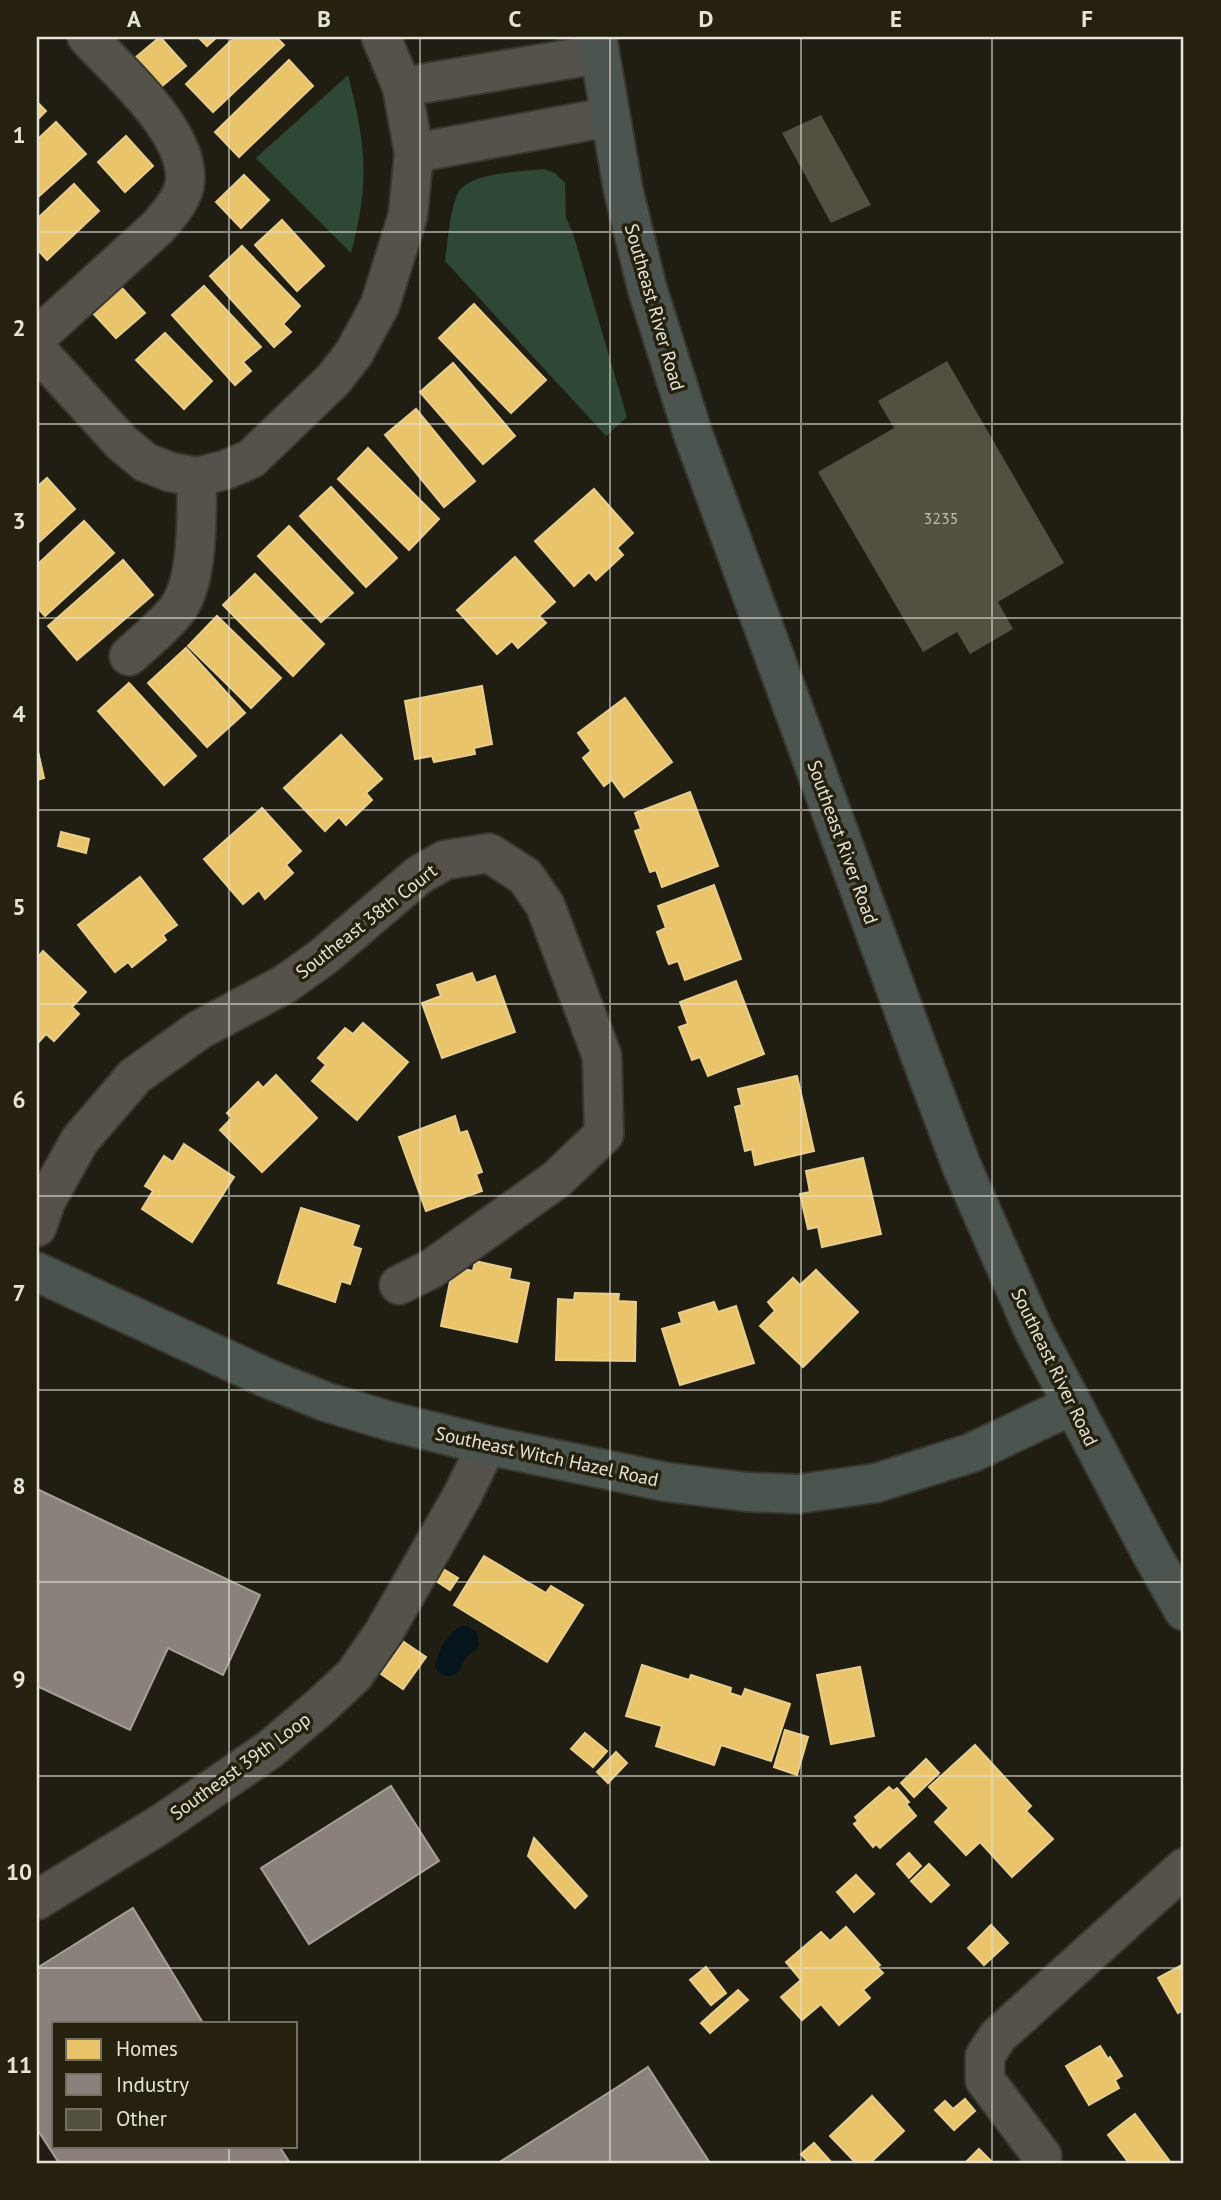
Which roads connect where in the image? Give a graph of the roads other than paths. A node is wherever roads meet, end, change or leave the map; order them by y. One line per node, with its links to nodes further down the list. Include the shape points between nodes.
1 (88, 37): 7 (street, via 165,122 183,156 185,183 175,206 158,227)
2 (381, 37): 4 (street)
3 (598, 46): 4 (street); 5 (main road, Southeast River Road)
4 (402, 87): 6 (street)
5 (610, 117): 6 (street); 14 (main road, Southeast River Road, via 647,288 693,434 962,1167 1033,1329)
6 (414, 153): 9 (street, via 408,215 380,305 354,353 333,380 251,459)
7 (37, 337)
8 (37, 350): 9 (street, via 145,462)
9 (197, 477): 10 (street, via 187,590 177,610)
10 (129, 656)
11 (37, 1227): 13 (street, Southeast 38th Court, via 80,1140 135,1076 199,1031 314,964 419,875 445,860 489,853 525,876 544,905 602,1056 604,1134 556,1179 431,1269)
12 (37, 1272): 15 (main road, Southeast Witch Hazel Road, via 326,1402)
13 (399, 1285)
14 (1072, 1405): 15 (main road, Southeast Witch Hazel Road, via 931,1468 876,1483 797,1494 666,1482); 16 (main road, Southeast River Road)
15 (487, 1445): 18 (street, Southeast 39th Loop, via 384,1632 354,1675 269,1750 161,1824)
16 (1184, 1611)
17 (1184, 1868): 19 (street, via 998,2036 985,2056 985,2080)
18 (37, 1900)
19 (1042, 2156)

